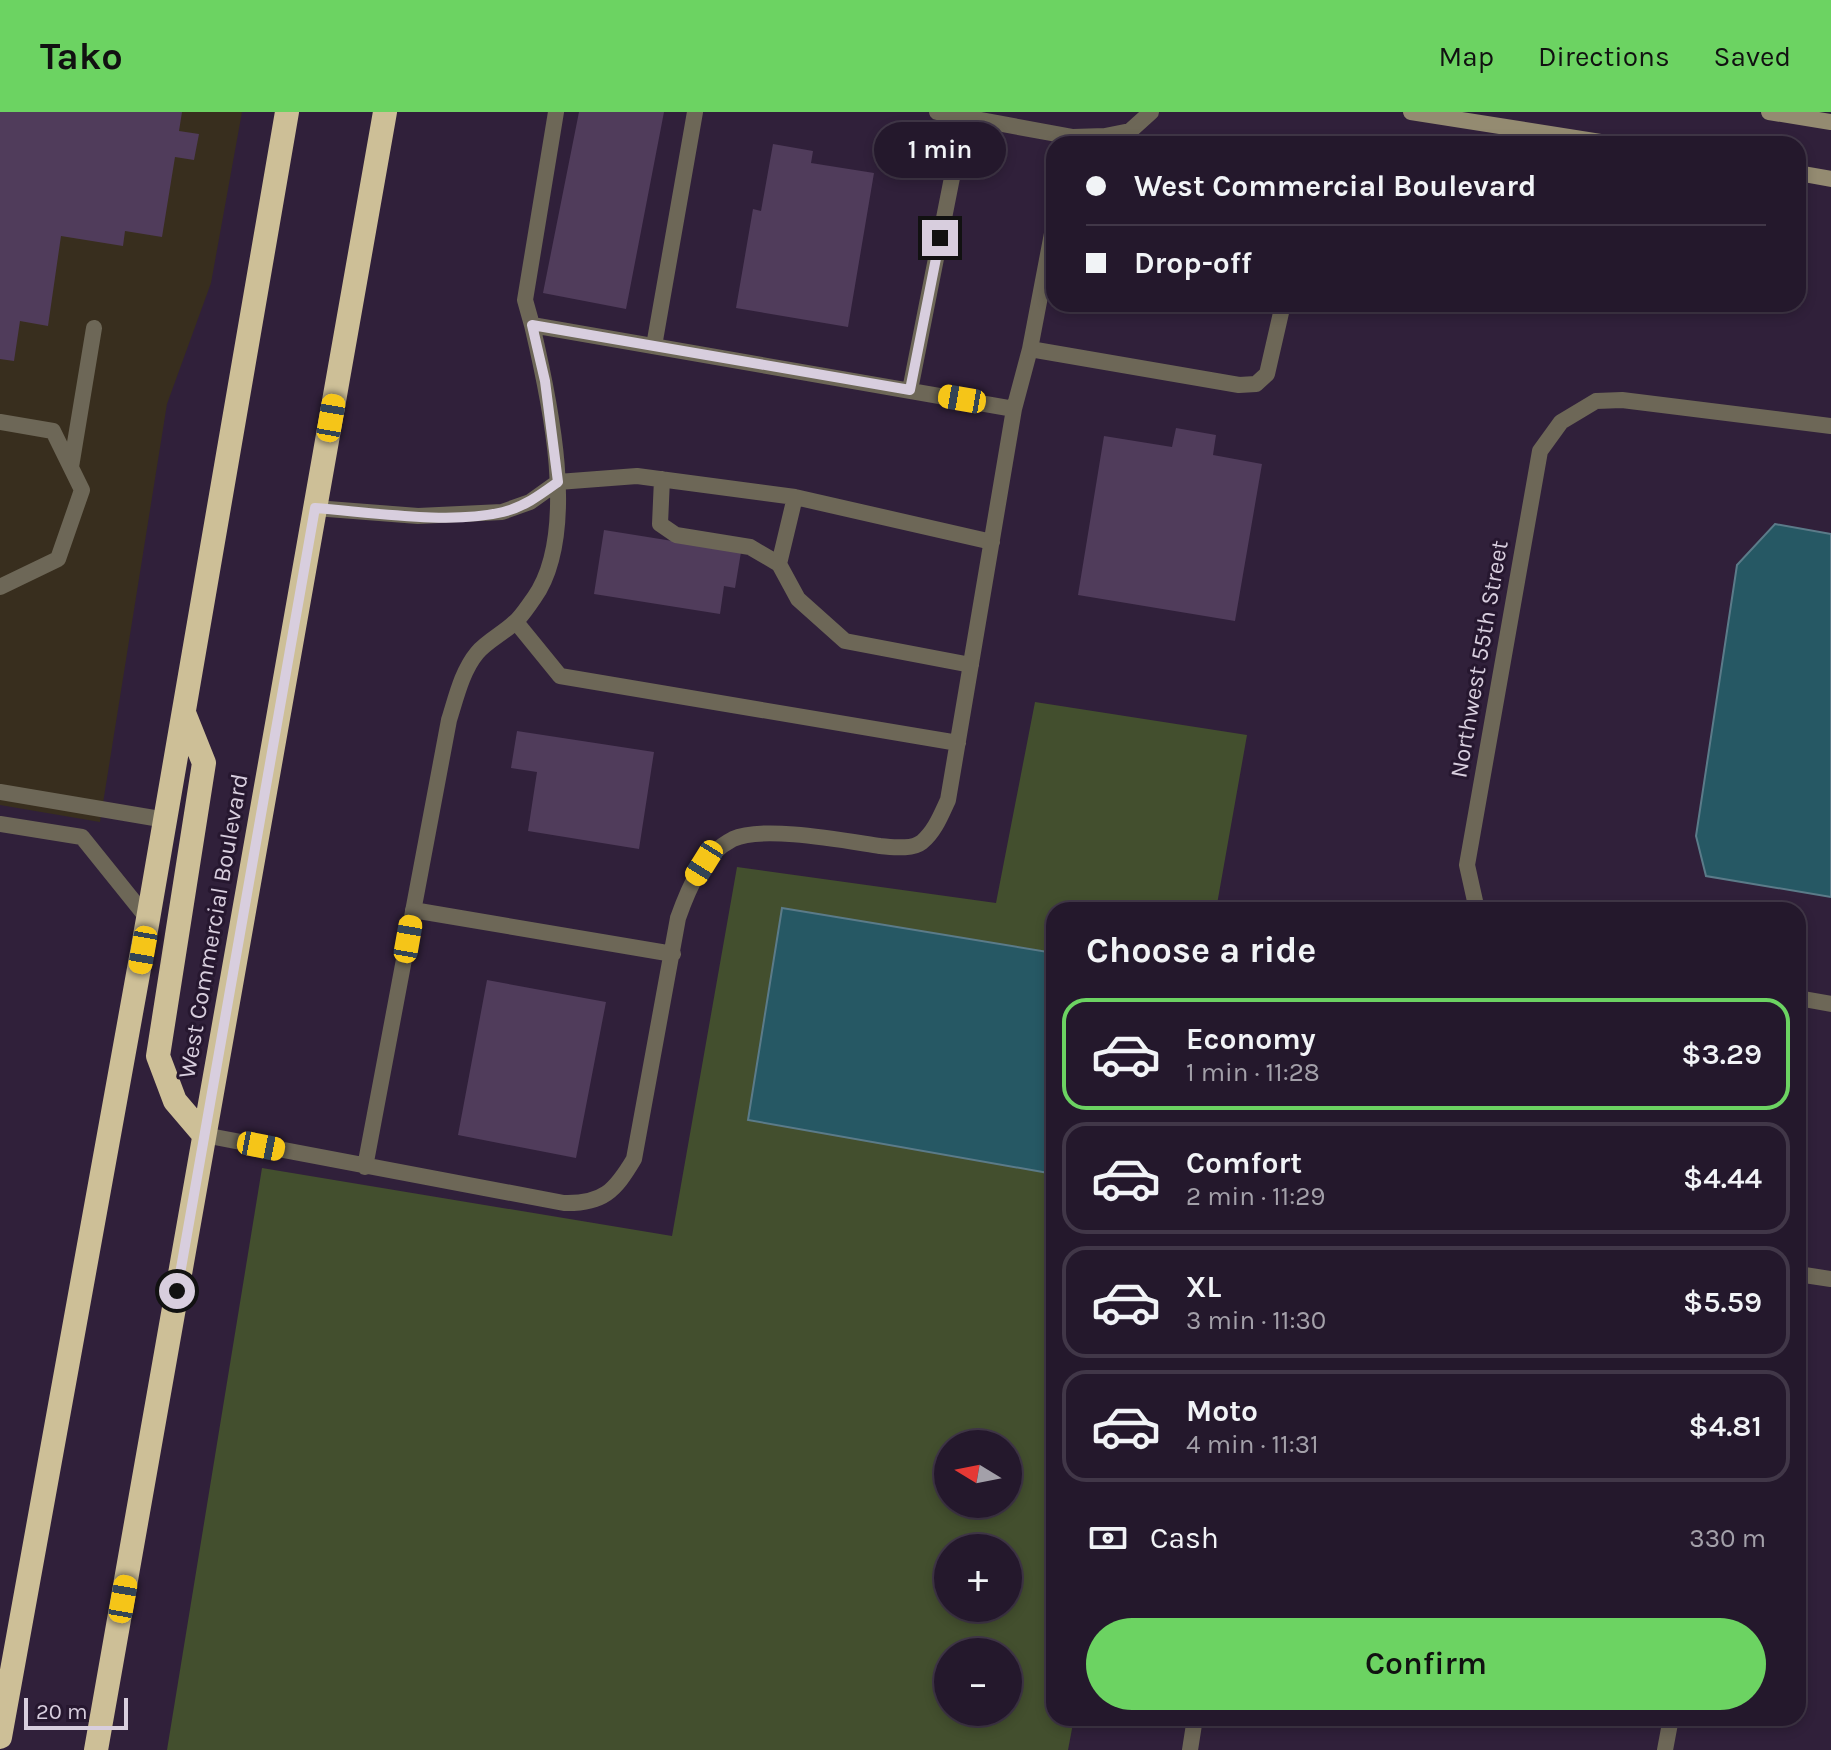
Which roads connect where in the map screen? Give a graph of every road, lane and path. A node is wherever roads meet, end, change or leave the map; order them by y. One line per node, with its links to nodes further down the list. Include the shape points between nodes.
1 (287, 112): 36 (highway)
2 (385, 112): 30 (highway, West Commercial Boulevard)
3 (556, 112): 18 (street, via 525,300)
4 (695, 112): 20 (street)
5 (937, 112): 9 (street)
6 (1151, 112): 12 (street, via 1130,131)
7 (1411, 112): 13 (street)
8 (1769, 112): 10 (street)
9 (964, 117): 11 (street); 22 (street)
10 (1831, 122)
11 (1053, 136)
12 (1105, 136)
13 (1562, 136)
14 (1806, 174): 15 (street)
15 (1831, 179)
16 (1046, 267): 21 (street)
17 (1281, 312): 21 (street, via 1267,374 1256,384)
18 (532, 325): 20 (street); 28 (street)
19 (94, 328): 26 (street)
20 (654, 346): 22 (street)
21 (1030, 349): 23 (street)
22 (910, 390): 23 (street)
23 (1014, 409): 31 (street)
24 (0, 422): 26 (street, via 53,431)
25 (1831, 426): 41 (street, Northwest 55th Street, via 1622,400 1596,401 1561,422 1540,451 1467,865)
26 (71, 467): 33 (street, via 82,490 58,559)
27 (662, 479): 28 (street); 29 (street); 32 (street, via 660,524 676,535 750,547)
28 (558, 482): 30 (street, via 530,502 502,512 418,516); 34 (street, via 551,559 537,594)
29 (795, 497): 31 (street); 32 (street)
30 (315, 508): 47 (highway, West Commercial Boulevard)
31 (992, 542): 35 (street)
32 (779, 564): 35 (street, via 798,599 845,641)
33 (0, 587)
34 (516, 622): 37 (street, via 560,676); 42 (street, via 477,653 459,687)
35 (971, 665): 37 (street)
36 (184, 713): 39 (highway); 47 (highway, via 204,763 158,1056 175,1101)
37 (958, 743): 44 (street, via 948,800 920,844 899,848 793,835 735,838 704,863 688,888)
38 (0, 792): 39 (street)
39 (166, 820): 43 (highway)
40 (0, 824): 43 (street, via 82,837)
41 (1475, 902)
42 (413, 910): 44 (street); 48 (street)
43 (148, 919): 53 (highway)
44 (673, 954): 48 (street, via 634,1159 607,1194 586,1204 564,1203)
45 (1806, 999): 46 (street)
46 (1831, 1004)
47 (204, 1135): 48 (street); 54 (highway, West Commercial Boulevard)
48 (365, 1167)
49 (1806, 1275): 50 (street)
50 (1831, 1279)
51 (1194, 1726): 55 (street)
52 (1670, 1726): 56 (street)
53 (0, 1737)
54 (96, 1750)
55 (1190, 1750)
56 (1665, 1750)

